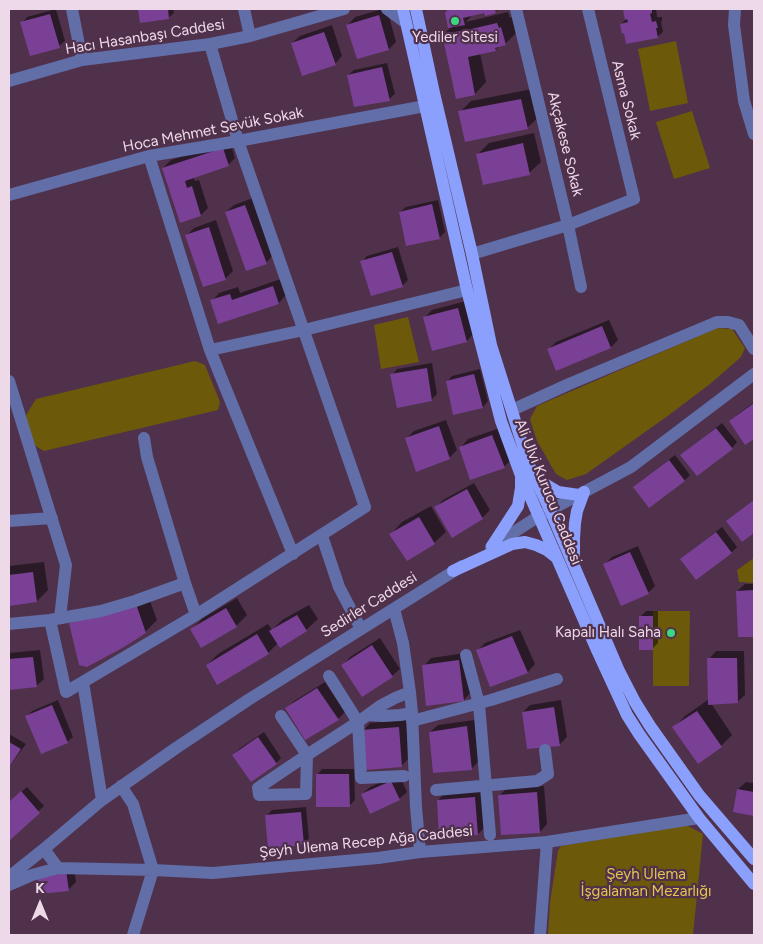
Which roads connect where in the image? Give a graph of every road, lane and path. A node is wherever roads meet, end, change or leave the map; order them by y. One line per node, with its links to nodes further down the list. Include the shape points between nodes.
1 (72, 9): 13 (street)
2 (244, 9): 11 (street)
3 (344, 9): 11 (street, Hacı Hasanbaşı Caddesi)
4 (387, 9): 10 (street)
5 (403, 9): 10 (main road, Ali Ulvi Kurucu Caddesi)
6 (416, 9): 21 (main road, Ali Ulvi Kurucu Caddesi)
7 (516, 9): 20 (street, Akçakese Sokak)
8 (588, 9): 20 (street, Asma Sokak, via 634,199)
9 (735, 9): 16 (street, via 734,25 744,101)
10 (406, 23): 15 (main road, Ali Ulvi Kurucu Caddesi)
11 (250, 36): 12 (street, Hacı Hasanbaşı Caddesi)
12 (210, 44): 13 (street, Hacı Hasanbaşı Caddesi); 17 (street)
13 (82, 60): 14 (street, Hacı Hasanbaşı Caddesi)
14 (9, 81)
15 (425, 106): 17 (street, Hoca Mehmet Sevük Sokak); 23 (main road, Ali Ulvi Kurucu Caddesi)
16 (754, 134)
17 (238, 141): 18 (street, Hoca Mehmet Sevük Sokak); 24 (street)
18 (149, 156): 19 (street, Hoca Mehmet Sevük Sokak); 26 (street)
19 (9, 195)
20 (568, 225): 21 (street); 22 (street, Akçakese Sokak)
21 (472, 254): 29 (main road, Ali Ulvi Kurucu Caddesi, via 491,345)
22 (581, 287)
23 (466, 290): 24 (street); 31 (main road, Ali Ulvi Kurucu Caddesi, via 501,421)
24 (304, 330): 26 (street); 37 (street, via 365,507)
25 (754, 349): 29 (street, via 739,326 717,322)
26 (210, 350): 39 (street)
27 (754, 374): 33 (street, Sedirler Caddesi, via 631,467)
28 (9, 382): 35 (street)
29 (512, 410): 32 (main road, Ali Ulvi Kurucu Caddesi)
30 (144, 438): 43 (street)
31 (520, 473): 34 (main road, Ali Ulvi Kurucu Caddesi); 38 (main road, via 518,506)
32 (536, 479): 33 (main road, via 558,492); 34 (main road, Ali Ulvi Kurucu Caddesi)
33 (582, 493): 34 (street, Sedirler Caddesi); 41 (main road, via 575,524)
34 (545, 513): 38 (street, Sedirler Caddesi); 40 (main road, Ali Ulvi Kurucu Caddesi); 41 (main road, Ali Ulvi Kurucu Caddesi)
35 (52, 518): 36 (street); 46 (street, via 66,565)
36 (9, 522)
37 (322, 536): 39 (street); 48 (street, via 339,587)
38 (492, 546): 42 (street, Sedirler Caddesi)
39 (293, 554): 45 (street)
40 (557, 558): 42 (main road, via 547,550 526,542 512,544); 64 (main road, Ali Ulvi Kurucu Caddesi, via 627,715)
41 (574, 564): 69 (main road, Ali Ulvi Kurucu Caddesi, via 635,702 699,795)
42 (453, 571): 44 (street, Sedirler Caddesi)
43 (185, 583): 45 (street); 46 (street, via 108,609)
44 (394, 609): 48 (street, Sedirler Caddesi); 53 (street)
45 (196, 615): 52 (street)
46 (55, 619): 47 (street); 52 (street, via 66,692)
47 (9, 624)
48 (361, 628): 60 (street, Sedirler Caddesi)
49 (466, 655): 54 (street)
50 (329, 676): 57 (street)
51 (557, 679): 54 (street)
52 (83, 682): 63 (street)
53 (410, 692): 56 (street); 57 (street)
54 (479, 704): 56 (street); 61 (street)
55 (281, 716): 57 (street, via 307,755)
56 (412, 717): 57 (street); 68 (street)
57 (363, 718): 59 (street, via 361,778)
58 (545, 750): 61 (street, via 548,774 536,782)
59 (404, 776)
60 (121, 786): 63 (street, Sedirler Caddesi); 71 (street, via 133,804)
61 (486, 786): 62 (street); 65 (street)
62 (436, 790)
63 (102, 800): 67 (street, Sedirler Caddesi)
64 (699, 818): 66 (street, Şeyh Ulema Recep Ağa Caddesi); 73 (main road, Ali Ulvi Kurucu Caddesi)
65 (490, 835)
66 (547, 842): 68 (street, Şeyh Ulema Recep Ağa Caddesi); 76 (street)
67 (44, 849): 70 (street); 72 (street, Sedirler Caddesi)
68 (420, 852): 71 (street, Şeyh Ulema Recep Ağa Caddesi, via 213,873)
69 (753, 854)
70 (58, 868): 71 (street, Şeyh Ulema Recep Ağa Caddesi); 74 (street, Şeyh Ulema Recep Ağa Caddesi)
71 (153, 870): 75 (street)
72 (9, 877)
73 (754, 884)
74 (9, 885)
75 (133, 935)
76 (540, 935)

